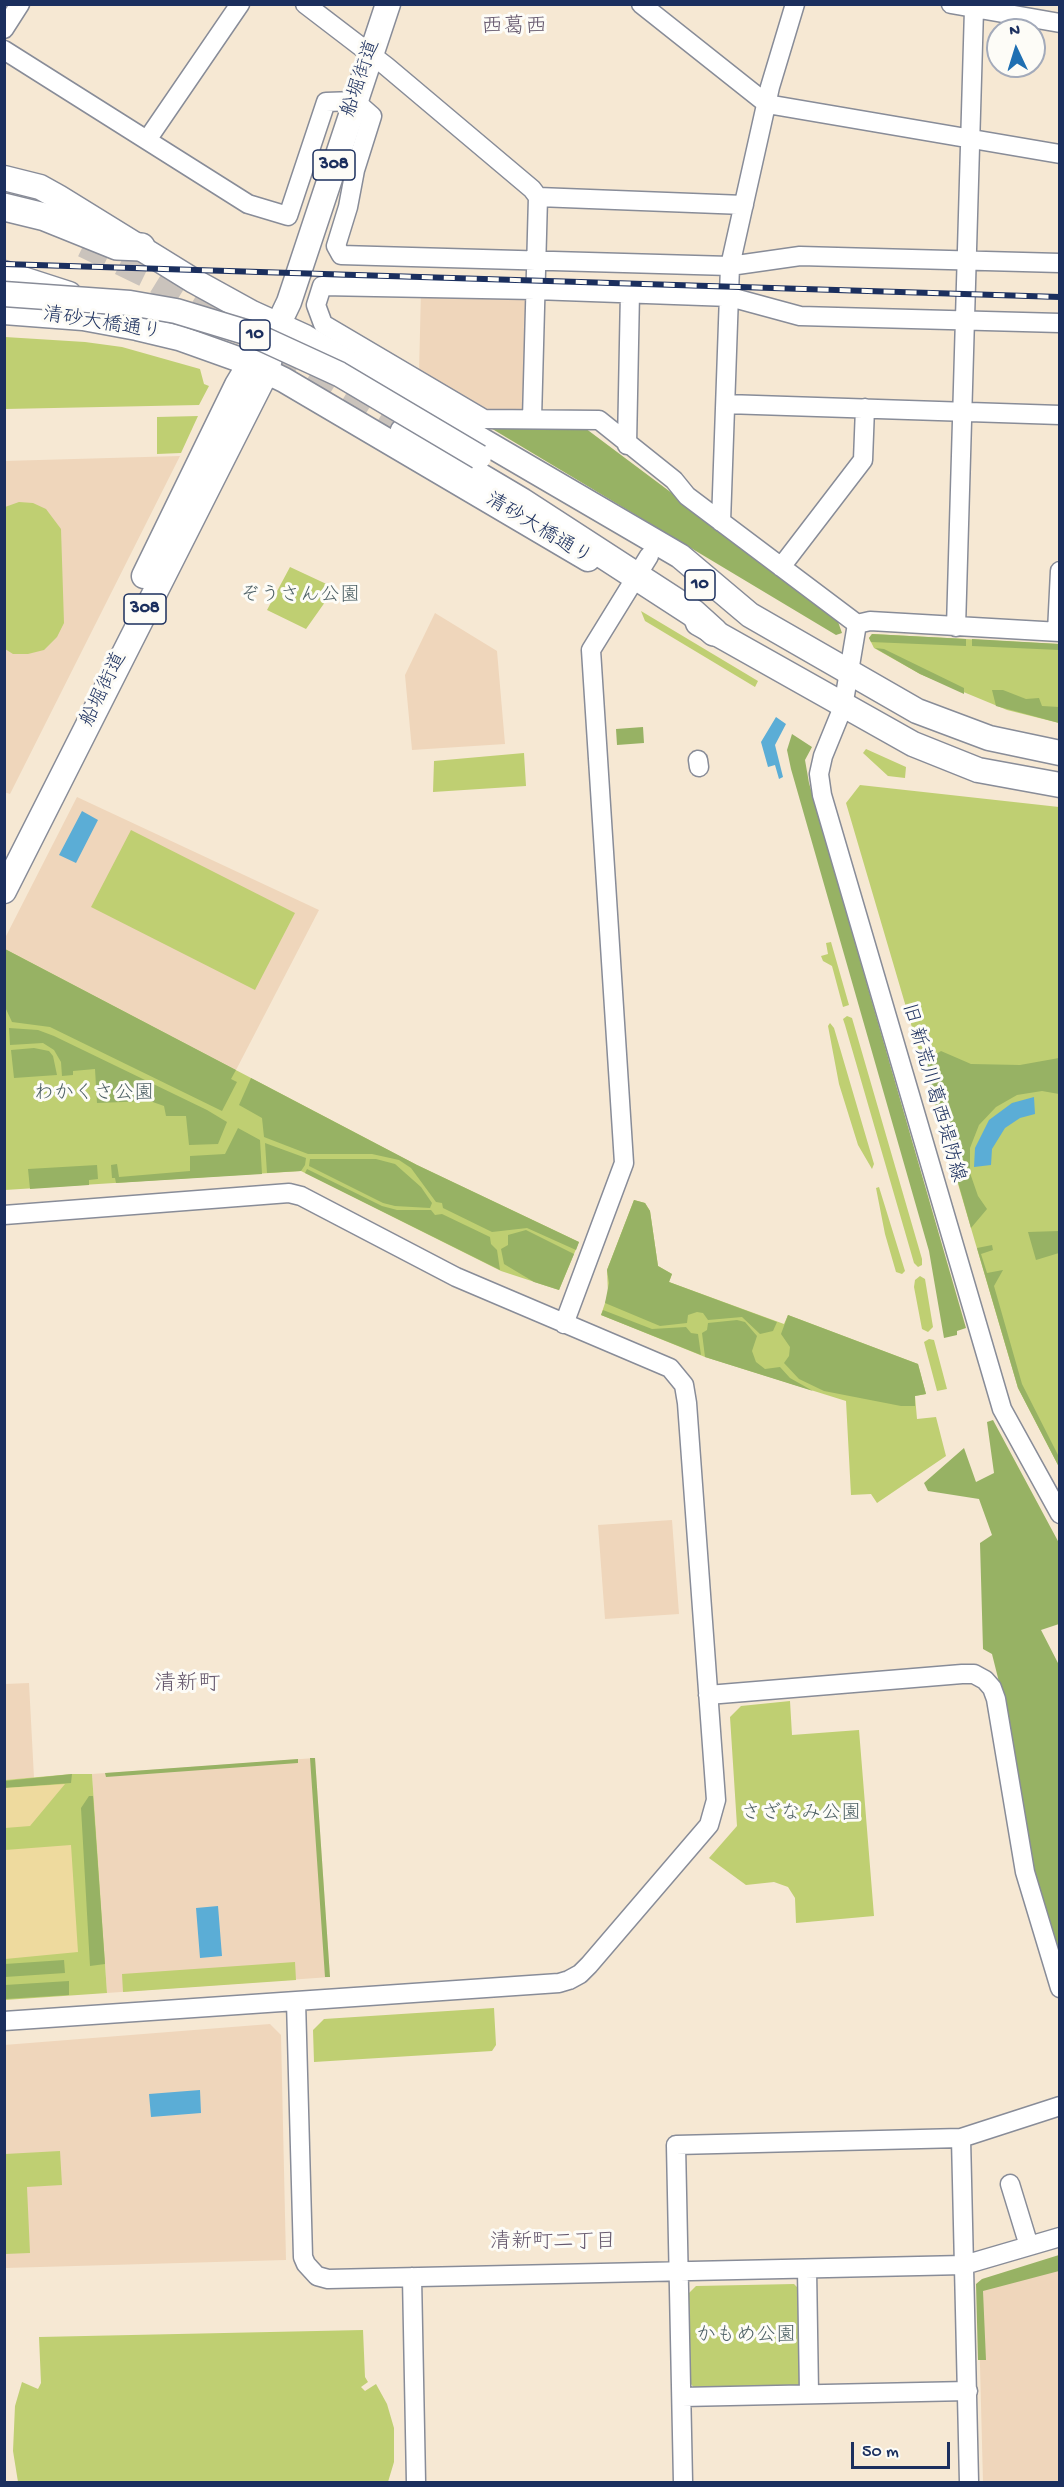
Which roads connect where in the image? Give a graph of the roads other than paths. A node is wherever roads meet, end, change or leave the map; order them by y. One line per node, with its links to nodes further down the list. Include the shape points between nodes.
1 (20, 4): 10 (street)
2 (240, 4): 16 (street)
3 (305, 4): 12 (street)
4 (388, 4): 12 (main road, 船堀街道 / 308)
5 (641, 4): 14 (street)
6 (795, 4): 14 (street)
7 (951, 4): 8 (street)
8 (974, 9): 9 (street); 15 (street)
9 (1059, 23)
10 (4, 29)
11 (4, 50): 16 (street)
12 (370, 54): 13 (main road, 船堀街道 / 308); 19 (street)
13 (355, 101): 16 (street, via 326,102 288,216 248,204); 26 (street, via 372,116 336,246 341,255); 37 (main road, 船堀街道 / 308)
14 (767, 104): 15 (street); 20 (street)
15 (970, 139): 17 (street); 25 (street)
16 (147, 140)
17 (1059, 154)
18 (4, 178): 24 (main road, via 40,187)
19 (538, 197): 20 (street); 26 (street)
20 (744, 204): 28 (street)
21 (4, 207): 24 (highway, via 45,217 117,246)
22 (4, 222): 23 (highway)
23 (84, 244)
24 (141, 247): 37 (main road, via 194,281)
25 (968, 261): 27 (street); 28 (street, via 800,256); 35 (street)
26 (536, 262): 28 (street); 30 (street)
27 (1059, 263)
28 (730, 266): 33 (street)
29 (4, 273): 38 (main road, via 156,322)
30 (535, 290): 31 (street); 44 (street); 44 (street, via 322,286 316,305 323,324 484,419)
31 (630, 292): 33 (street); 46 (street)
32 (4, 294): 48 (main road, 清砂大橋通り / 10, bridge, via 130,303 176,311 252,334 339,374 479,457)
33 (730, 297): 35 (street, via 800,316); 40 (street)
34 (4, 312): 38 (main road, 清砂大橋通り / 10, via 101,321)
35 (966, 320): 36 (street); 42 (street)
36 (1059, 323)
37 (278, 325): 39 (main road, 船堀街道 / 308); 51 (main road, via 680,556)
38 (178, 338): 39 (main road, 清砂大橋通り / 10)
39 (258, 367): 48 (main road, 清砂大橋通り); 60 (main road, 船堀街道 / 308); 61 (main road, 船堀街道 / 308)
40 (726, 404): 41 (street); 47 (street)
41 (865, 408): 42 (street); 49 (street, via 863,460)
42 (962, 410): 43 (street); 53 (street)
43 (1059, 415)
44 (532, 419): 46 (street, via 599,420)
45 (404, 432): 48 (highway)
46 (627, 445): 47 (street)
47 (721, 522): 49 (street)
48 (636, 565): 51 (main road, 10); 54 (highway); 63 (street, via 594,643 591,656 624,1163)
49 (781, 567): 52 (street)
50 (1059, 571): 55 (street)
51 (750, 615): 56 (main road)
52 (857, 624): 53 (street, via 870,621); 56 (street, 旧 新荒川葛西堤防線)
53 (956, 627): 55 (street)
54 (714, 632): 57 (main road)
55 (1058, 632)
56 (850, 674): 57 (street, 旧 新荒川葛西堤防線); 58 (main road, via 917,711 966,731)
57 (843, 707): 59 (main road, via 914,744 978,770); 64 (street, 旧 新荒川葛西堤防線, via 823,756 819,774 822,795 1002,1409)
58 (1059, 753)
59 (1059, 785)
60 (4, 855)
61 (4, 891)
62 (4, 1215): 63 (street, via 288,1193 317,1203 456,1277)
63 (564, 1324): 65 (street, via 659,1362 679,1376 684,1385)
64 (1059, 1514)
65 (708, 1695): 66 (street, via 962,1674 974,1674 985,1680 996,1699 1025,1872); 67 (street, via 716,1800 709,1825 580,1974 560,1983)
66 (1059, 1988)
67 (297, 2001): 68 (street); 77 (street, via 306,2264 317,2276 328,2279)
68 (4, 2021)
69 (1059, 2106): 70 (street)
70 (960, 2138): 74 (street); 76 (street, via 676,2145)
71 (1010, 2184): 73 (street)
72 (1059, 2237): 73 (street)
73 (1029, 2246): 74 (street)
74 (964, 2265): 75 (street); 78 (street)
75 (807, 2269): 76 (street); 79 (street)
76 (679, 2272): 77 (street); 80 (street)
77 (412, 2277): 81 (street)
78 (968, 2391): 79 (street); 83 (street)
79 (809, 2393): 80 (street)
80 (682, 2397): 82 (street)
81 (416, 2482)
82 (683, 2482)
83 (969, 2482)

